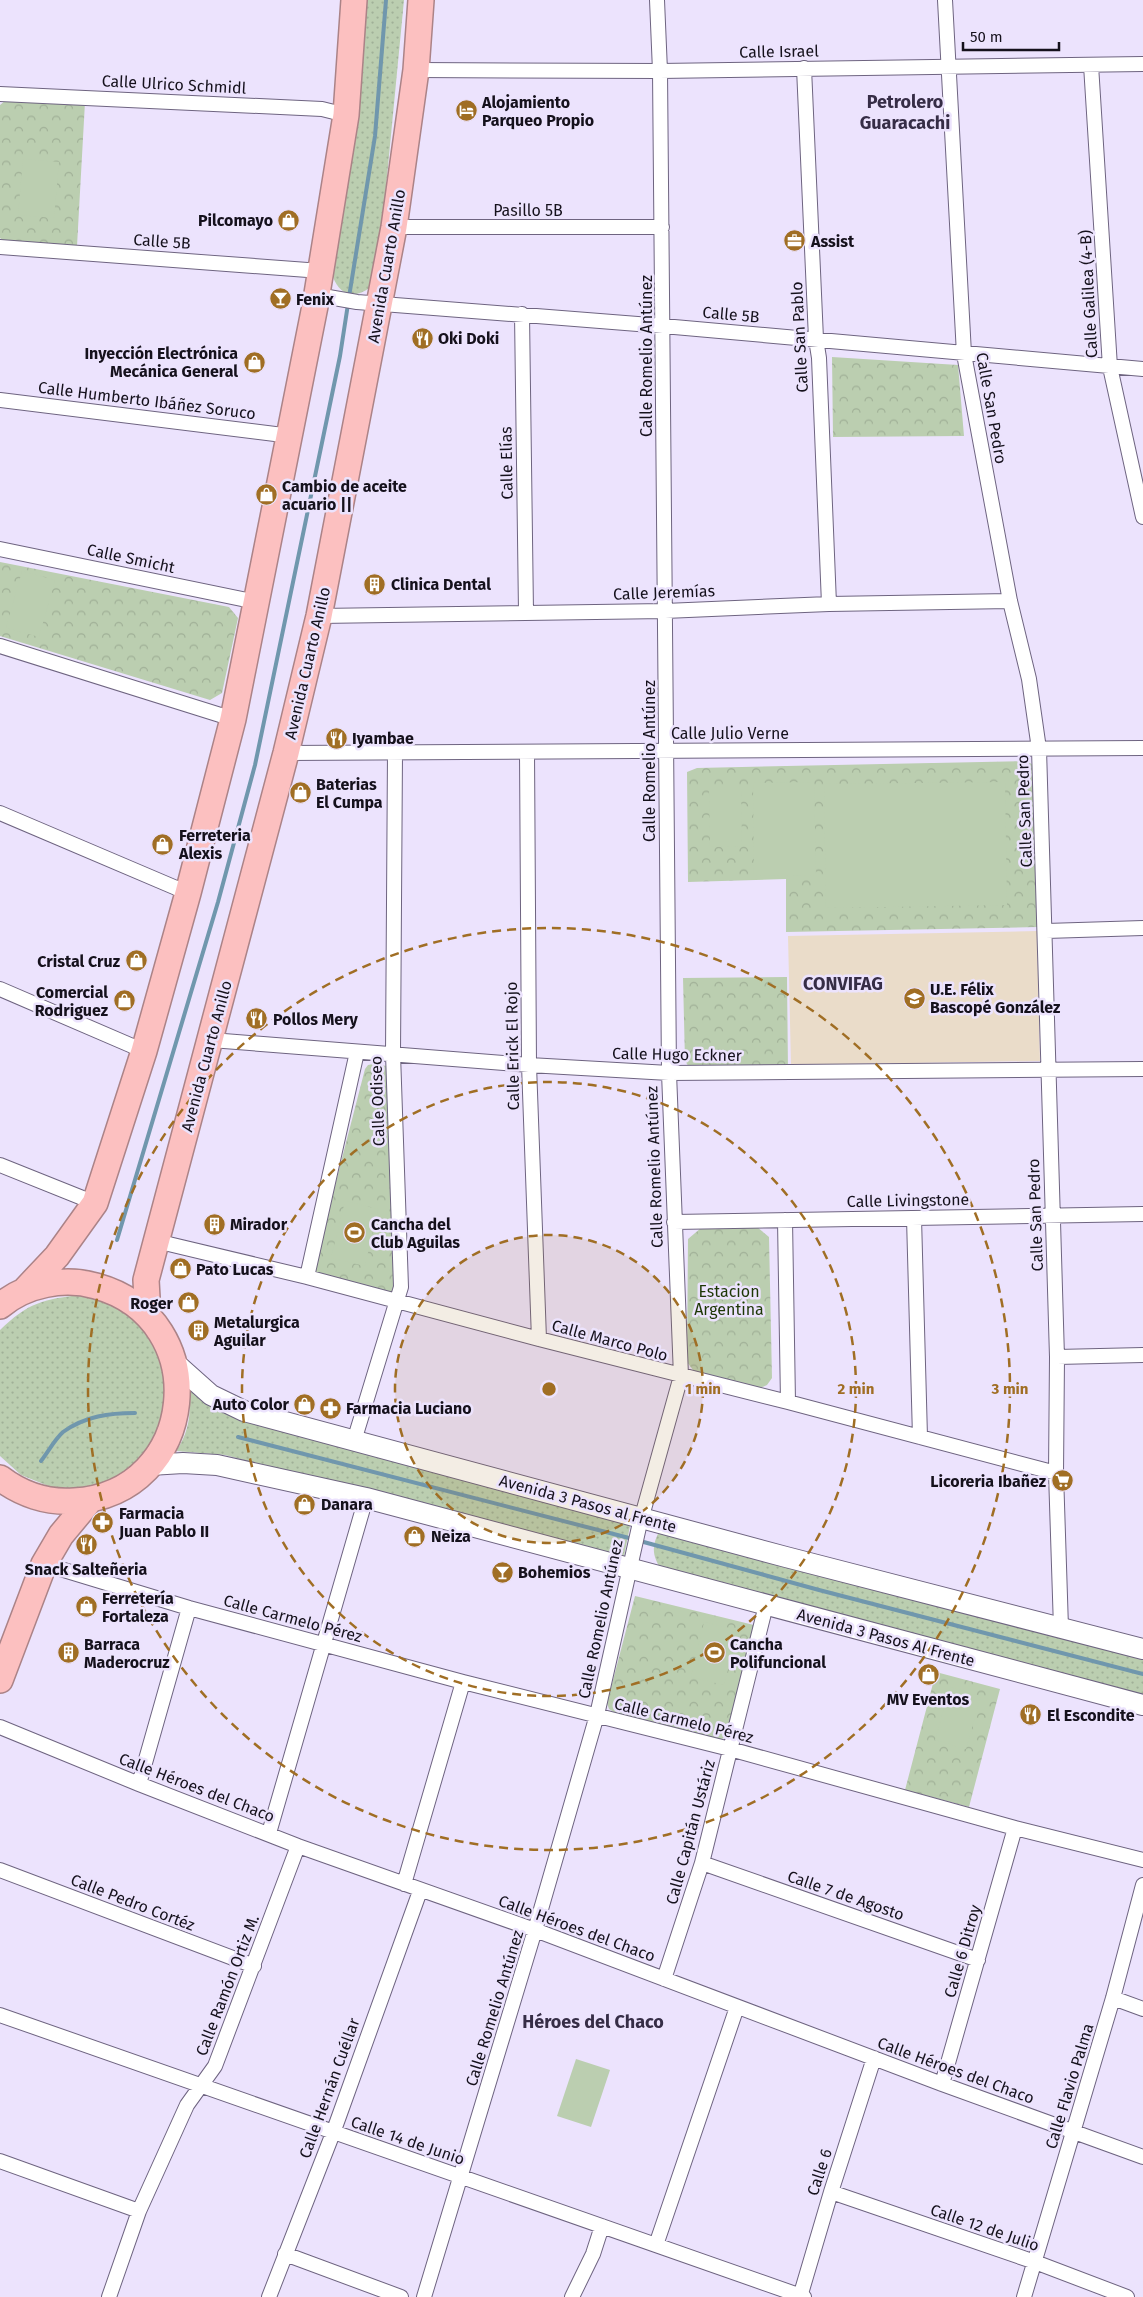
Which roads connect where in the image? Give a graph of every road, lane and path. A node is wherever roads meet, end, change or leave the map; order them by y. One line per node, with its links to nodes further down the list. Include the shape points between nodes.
1 (354, 0): 12 (highway)
2 (421, 0): 9 (highway, Avenida Cuarto Anillo)
3 (657, 0): 10 (street, Calle Romelio Antúnez)
4 (946, 0): 7 (street, Calle San Pedro)
5 (1143, 64): 6 (street, Calle Israel)
6 (1091, 65): 7 (street, Calle Israel); 23 (street, Calle Galilea (4-B))
7 (947, 66): 8 (street, Calle Israel); 22 (street, Calle San Pedro)
8 (804, 68): 10 (street, Calle Israel); 21 (street, Calle San Pablo)
9 (416, 70): 10 (street, Calle Israel); 13 (highway, Avenida Cuarto Anillo)
10 (660, 71): 14 (street, Calle Romelio Antúnez)
11 (0, 94): 12 (street, Calle Ulrico Schmidl, via 322,110)
12 (346, 115): 16 (highway)
13 (394, 227): 14 (street, Pasillo 5B); 18 (highway, Avenida Cuarto Anillo)
14 (662, 227): 20 (street, Calle Romelio Antúnez)
15 (0, 247): 16 (street, Calle 5B)
16 (321, 270): 17 (highway)
17 (328, 297): 18 (street, Calle 5B); 26 (highway)
18 (368, 302): 19 (street, Calle 5B); 34 (highway, Avenida Cuarto Anillo)
19 (522, 314): 20 (street, Calle 5B); 33 (street, Calle Elías)
20 (663, 326): 21 (street, Calle 5B); 32 (street, Calle Romelio Antúnez)
21 (816, 339): 22 (street, Calle 5B); 31 (street, Calle San Pablo)
22 (964, 354): 23 (street, Calle 5B); 30 (street, Calle San Pedro)
23 (1110, 367): 24 (street, Calle 5B); 27 (street, Calle Galilea (4-B))
24 (1143, 369)
25 (0, 400): 26 (street, Calle Humberto Ibáñez Soruco)
26 (290, 436): 29 (highway)
27 (1143, 516)
28 (0, 549): 29 (street, Calle Smicht)
29 (256, 602): 36 (highway)
30 (1010, 602): 31 (street, Calle Jeremías); 38 (street, Calle San Pedro, via 1029,679)
31 (829, 604): 32 (street, Calle Jeremías)
32 (665, 611): 33 (street, Calle Jeremías); 39 (street, Calle Romelio Antúnez)
33 (526, 612): 34 (street, Calle Jeremías)
34 (319, 616): 42 (highway, Avenida Cuarto Anillo)
35 (0, 646): 36 (street)
36 (232, 719): 44 (highway)
37 (1143, 748): 38 (street, Calle Julio Verne)
38 (1039, 749): 39 (street, Calle Julio Verne); 46 (street, Calle San Pedro)
39 (667, 751): 41 (street, Calle Julio Verne); 55 (street, Calle Romelio Antúnez)
40 (395, 752): 41 (street, Calle Julio Verne); 42 (street, Calle Julio Verne); 51 (street, Calle Odiseo)
41 (527, 752): 52 (street, Calle Erick El Rojo)
42 (286, 753): 48 (highway, Avenida Cuarto Anillo)
43 (0, 813): 44 (street)
44 (188, 893): 49 (highway)
45 (1143, 928): 46 (street)
46 (1046, 930): 54 (street, Calle San Pedro)
47 (0, 989): 49 (street)
48 (211, 1040): 50 (street, Calle Hugo Eckner); 63 (highway, Avenida Cuarto Anillo)
49 (144, 1051): 57 (highway)
50 (357, 1052): 51 (street, Calle Hugo Eckner); 64 (street)
51 (393, 1054): 52 (street, Calle Hugo Eckner); 66 (street, Calle Odiseo, via 401,1287)
52 (529, 1065): 55 (street, Calle Hugo Eckner); 68 (street, Calle Erick El Rojo)
53 (1143, 1068): 54 (street, Calle Hugo Eckner)
54 (1049, 1071): 55 (street, Calle Hugo Eckner); 59 (street, Calle San Pedro)
55 (669, 1073): 62 (street, Calle Romelio Antúnez)
56 (0, 1165): 57 (street)
57 (95, 1204): 65 (highway, via 57,1256)
58 (1143, 1214): 59 (street, Calle Livingstone)
59 (1051, 1215): 60 (street, Calle Livingstone); 70 (street, Calle San Pedro)
60 (914, 1218): 61 (street, Calle Livingstone); 74 (street)
61 (785, 1220): 62 (street, Calle Livingstone); 73 (street)
62 (674, 1222): 72 (street, Calle Romelio Antúnez)
63 (156, 1241): 64 (street, Calle Marco Polo); 67 (highway, Avenida Cuarto Anillo, via 146,1280)
64 (307, 1277): 66 (street, Calle Marco Polo)
65 (9, 1298): 67 (highway, via 54,1283 85,1284 119,1295)
66 (395, 1301): 68 (street, Calle Marco Polo); 75 (street, Calle Odiseo)
67 (148, 1316): 71 (highway, via 164,1338)
68 (539, 1339): 72 (street, Calle Marco Polo)
69 (1143, 1355): 70 (street)
70 (1057, 1357): 77 (street, Calle San Pedro)
71 (174, 1362): 75 (main road, Avenida 3 Pasos al Frente, via 211,1395 244,1412); 76 (highway, via 178,1384 175,1417 163,1447)
72 (681, 1376): 73 (street, Calle Marco Polo); 81 (street, Calle Romelio Antúnez)
73 (788, 1402): 74 (street, Calle Marco Polo)
74 (920, 1437): 77 (street, Calle Marco Polo)
75 (354, 1441): 81 (main road, Avenida 3 Pasos al Frente)
76 (150, 1465): 79 (main road, via 217,1465); 80 (highway, via 123,1487)
77 (1056, 1473): 86 (street, Calle San Pedro)
78 (0, 1478): 80 (highway, via 20,1490 46,1499)
79 (366, 1498): 82 (main road); 87 (street)
80 (91, 1499): 83 (highway, via 61,1535)
81 (640, 1522): 82 (street, Calle Romelio Antúnez); 86 (main road, Avenida 3 Pasos al Frente)
82 (631, 1562): 84 (main road, Avenida 3 Pasos Al Frente); 92 (street, Calle Romelio Antúnez)
83 (44, 1564): 85 (street, Calle Carmelo Pérez); 89 (highway)
84 (766, 1604): 91 (main road, Avenida 3 Pasos Al Frente); 94 (street, Calle Capitán Ustáriz)
85 (189, 1608): 87 (street, Calle Carmelo Pérez); 95 (street)
86 (1061, 1628): 88 (main road)
87 (323, 1644): 90 (street, Calle Carmelo Pérez); 97 (street)
88 (1143, 1649)
89 (0, 1680)
90 (463, 1682): 92 (street, Calle Carmelo Pérez); 102 (street)
91 (1143, 1705)
92 (597, 1715): 94 (street, Calle Carmelo Pérez); 105 (street, Calle Romelio Antúnez)
93 (0, 1728): 95 (street, Calle Héroes del Chaco)
94 (730, 1749): 96 (street, Calle Carmelo Pérez); 100 (street, Calle Capitán Ustáriz)
95 (139, 1784): 97 (street, Calle Héroes del Chaco)
96 (1015, 1828): 99 (street, Calle Carmelo Pérez); 106 (street, Calle 6 Ditroy)
97 (268, 1833): 98 (street, Calle Héroes del Chaco)
98 (298, 1846): 102 (street, Calle Héroes del Chaco); 107 (street, Calle Ramón Ortiz M.)
99 (1143, 1860)
100 (702, 1864): 106 (street, Calle 7 de Agosto); 108 (street, Calle Capitán Ustáriz)
101 (0, 1870): 107 (street, Calle Pedro Cortéz)
102 (404, 1884): 104 (street, Calle Héroes del Chaco)
103 (1143, 1885): 109 (street, Calle Flavio Palma)
104 (420, 1891): 105 (street, Calle Héroes del Chaco); 117 (street, Calle Hernán Cuéllar)
105 (535, 1930): 108 (street, Calle Héroes del Chaco); 120 (street, Calle Romelio Antúnez)
106 (978, 1960): 114 (street, Calle 6 Ditroy)
107 (254, 1966): 115 (street, Calle Ramón Ortiz M., via 216,2066)
108 (664, 1980): 110 (street, Calle Héroes del Chaco)
109 (1113, 1998): 111 (street); 116 (street, Calle Flavio Palma)
110 (737, 2007): 113 (street, Calle Héroes del Chaco); 124 (street)
111 (1143, 2009)
112 (0, 2016): 115 (street, Calle 14 de Junio)
113 (874, 2058): 114 (street, Calle Héroes del Chaco); 121 (street, Calle 6)
114 (942, 2084): 116 (street, Calle Héroes del Chaco)
115 (202, 2086): 117 (street, Calle 14 de Junio); 122 (street, Calle Ramón Ortiz M., via 187,2105)
116 (1073, 2132): 118 (street, Calle Héroes del Chaco); 126 (street, Calle Flavio Palma)
117 (333, 2133): 120 (street, Calle 14 de Junio); 125 (street, Calle Hernán Cuéllar)
118 (1143, 2157)
119 (0, 2161): 122 (street)
120 (462, 2178): 123 (street, Calle 14 de Junio); 131 (street, Calle Romelio Antúnez)
121 (831, 2192): 126 (street, Calle 12 de Julio); 127 (street, Calle 6)
122 (139, 2211): 128 (street, Calle Ramón Ortiz M.)
123 (602, 2226): 124 (street, Calle 14 de Junio); 132 (street)
124 (656, 2245): 127 (street, Calle 14 de Junio)
125 (285, 2254): 129 (street, Calle Hernán Cuéllar); 130 (street)
126 (1034, 2262): 133 (street, Calle Flavio Palma); 134 (street, Calle 12 de Julio)
127 (802, 2296)
128 (109, 2297)
129 (269, 2297)
130 (401, 2297)
131 (424, 2297)
132 (572, 2297)
133 (1024, 2297)
134 (1127, 2297)

